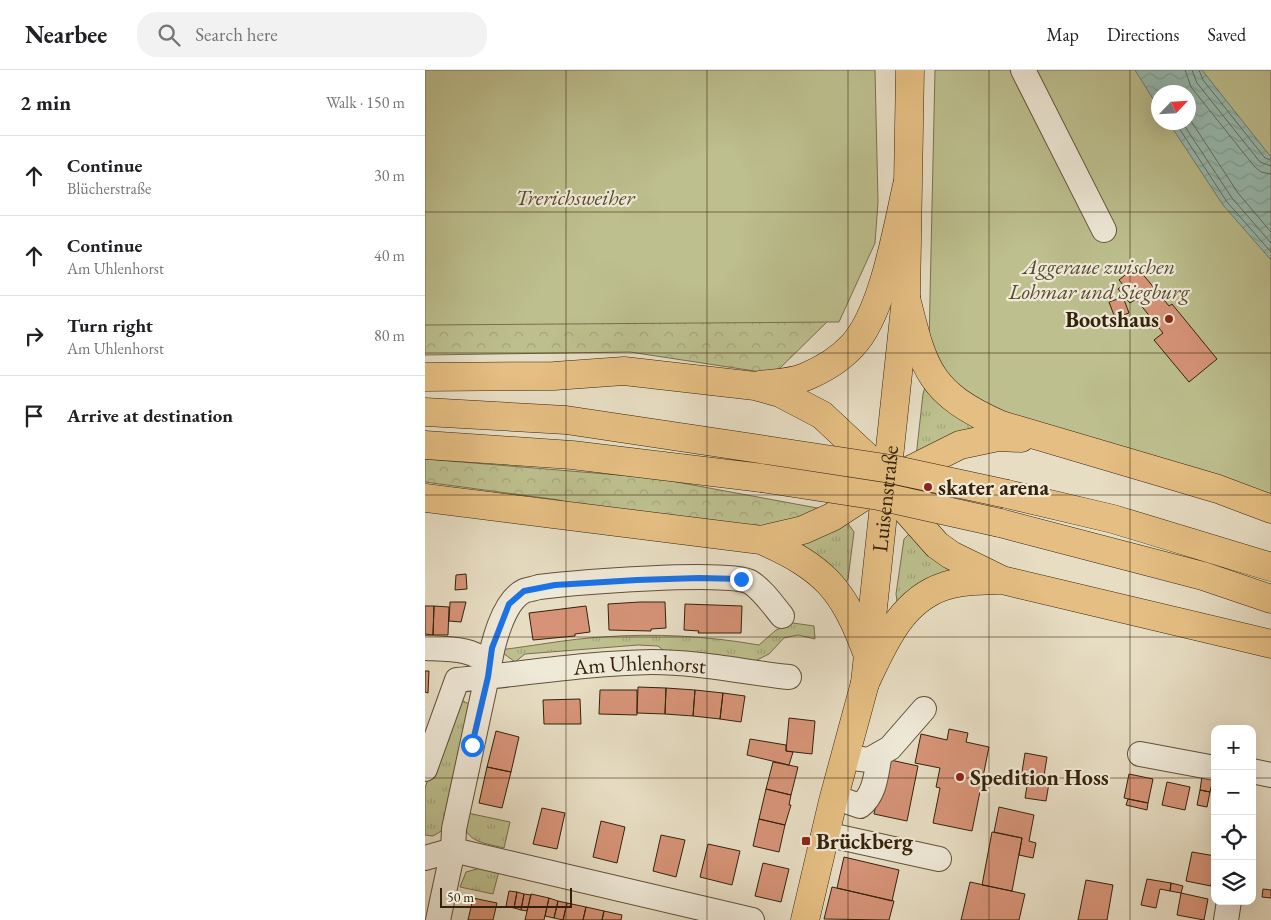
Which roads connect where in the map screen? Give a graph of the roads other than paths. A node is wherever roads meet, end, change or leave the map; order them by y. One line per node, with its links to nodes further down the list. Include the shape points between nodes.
1 (910, 70): 3 (main road, Luisenstraße)
2 (1023, 70): 4 (street)
3 (907, 184): 5 (main road, Luisenstraße); 7 (main road, via 879,294 867,326 853,346 836,361 803,378)
4 (1104, 230)
5 (906, 298): 9 (main road, via 919,349 932,378 947,394 983,417); 11 (main road, Luisenstraße)
6 (425, 377): 7 (main road, via 554,376 624,371)
7 (755, 386): 11 (main road, via 793,398 822,415 868,458)
8 (425, 412): 15 (main road, bridge, via 566,420 891,469 1113,519)
9 (1045, 439): 11 (main road, via 998,437 960,445); 13 (main road, via 1218,489)
10 (425, 445): 17 (main road, bridge, via 572,456 762,478 879,496 1001,523 1203,576)
11 (886, 482): 14 (main road, via 832,517 803,530); 16 (main road, via 937,545); 21 (main road, Luisenstraße)
12 (425, 498): 14 (main road)
13 (1271, 509)
14 (761, 540): 21 (main road, via 813,567 833,586 846,604)
15 (1271, 568)
16 (1002, 580): 19 (main road); 24 (main road, via 944,586 909,609 887,636)
17 (1271, 599)
18 (782, 616): 22 (street, via 751,583 741,579 699,578 539,588 524,591 509,604 492,648)
19 (1271, 644)
20 (425, 648): 22 (street, via 479,656 485,660)
21 (867, 653): 24 (main road, Luisenstraße)
22 (489, 672): 23 (street, Am Uhlenhorst, via 654,662); 30 (street, Am Uhlenhorst, via 457,680); 35 (street, via 458,810)
23 (789, 677)
24 (865, 683): 28 (main road, Luisenstraße)
25 (924, 709): 26 (street, via 890,748)
26 (880, 754): 28 (street, via 869,760); 32 (street, via 872,793)
27 (1140, 754): 29 (street)
28 (845, 757): 31 (main road, Luisenstraße)
29 (1211, 767)
30 (425, 769)
31 (834, 798): 32 (street, via 860,806); 33 (main road, Luisenstraße)
32 (866, 801): 34 (street)
33 (825, 834): 34 (street); 41 (main road, Luisenstraße)
34 (859, 842): 37 (street)
35 (453, 850): 36 (street); 39 (street); 40 (street)
36 (425, 858)
37 (939, 858)
38 (1228, 905): 42 (street)
39 (437, 920)
40 (752, 920)
41 (805, 920)
42 (1225, 920)

